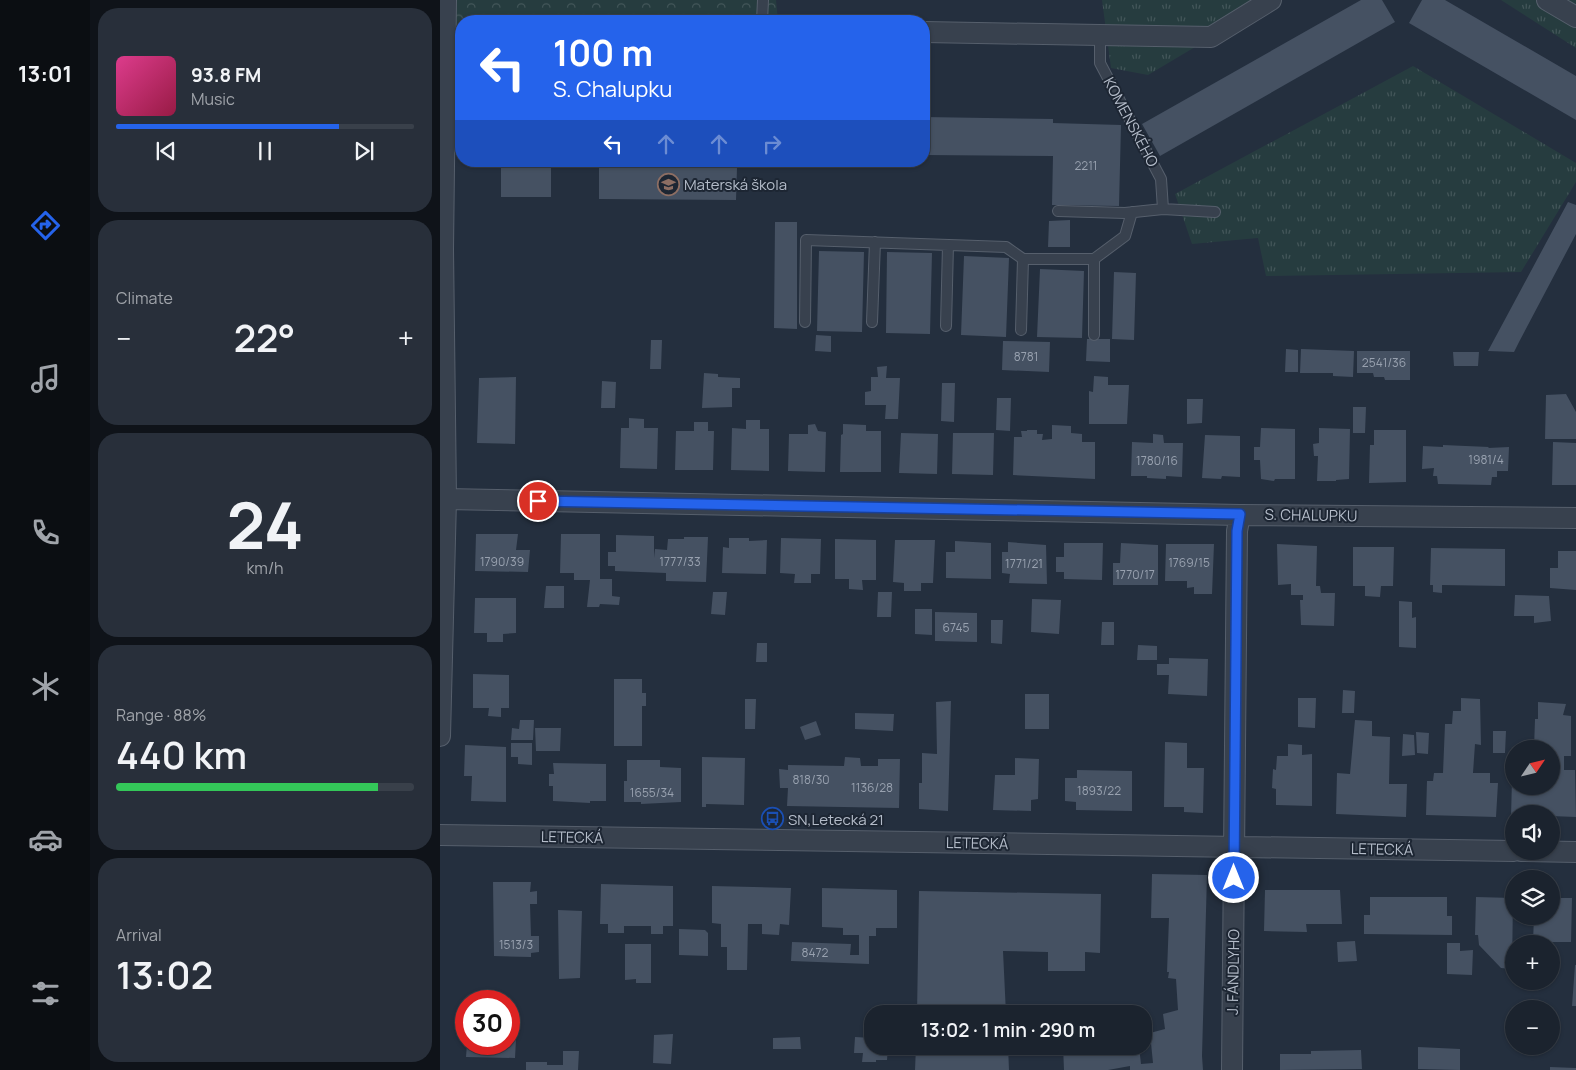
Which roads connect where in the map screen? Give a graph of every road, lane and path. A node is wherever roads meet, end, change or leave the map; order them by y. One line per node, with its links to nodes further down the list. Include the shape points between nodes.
1 (446, 0): 7 (street)
2 (763, 0): 5 (lane)
3 (1271, 0): 9 (street, via 1210,36)
4 (1548, 0): 6 (street)
5 (762, 15)
6 (1576, 17)
7 (453, 25): 16 (street)
8 (930, 32): 9 (street)
9 (1100, 35): 10 (lane, KOMENSKÉHO, via 1100,63 1161,179)
10 (1163, 209): 12 (lane); 13 (lane)
11 (1058, 211): 12 (lane)
12 (1132, 212): 18 (lane, via 1124,236)
13 (1216, 212)
14 (875, 242): 15 (lane); 19 (lane, via 806,240); 20 (lane)
15 (948, 245): 17 (lane, via 1006,246); 21 (lane)
16 (441, 249): 24 (street)
17 (1023, 259): 18 (lane); 22 (lane)
18 (1094, 259): 23 (lane)
19 (805, 322)
20 (872, 322)
21 (946, 326)
22 (1020, 330)
23 (1094, 335)
24 (446, 499): 25 (street, S. CHALUPKU); 27 (street)
25 (1240, 514): 26 (street, S. CHALUPKU); 29 (street, J. FÁNDLYHO, via 1237,531)
26 (1576, 518)
27 (440, 736)
28 (440, 835): 29 (street, LETECKÁ)
29 (1234, 847): 30 (street, LETECKÁ); 33 (street, J. FÁNDLYHO)
30 (1505, 851)
31 (1560, 852): 32 (street)
32 (1576, 852)
33 (1232, 1070)

